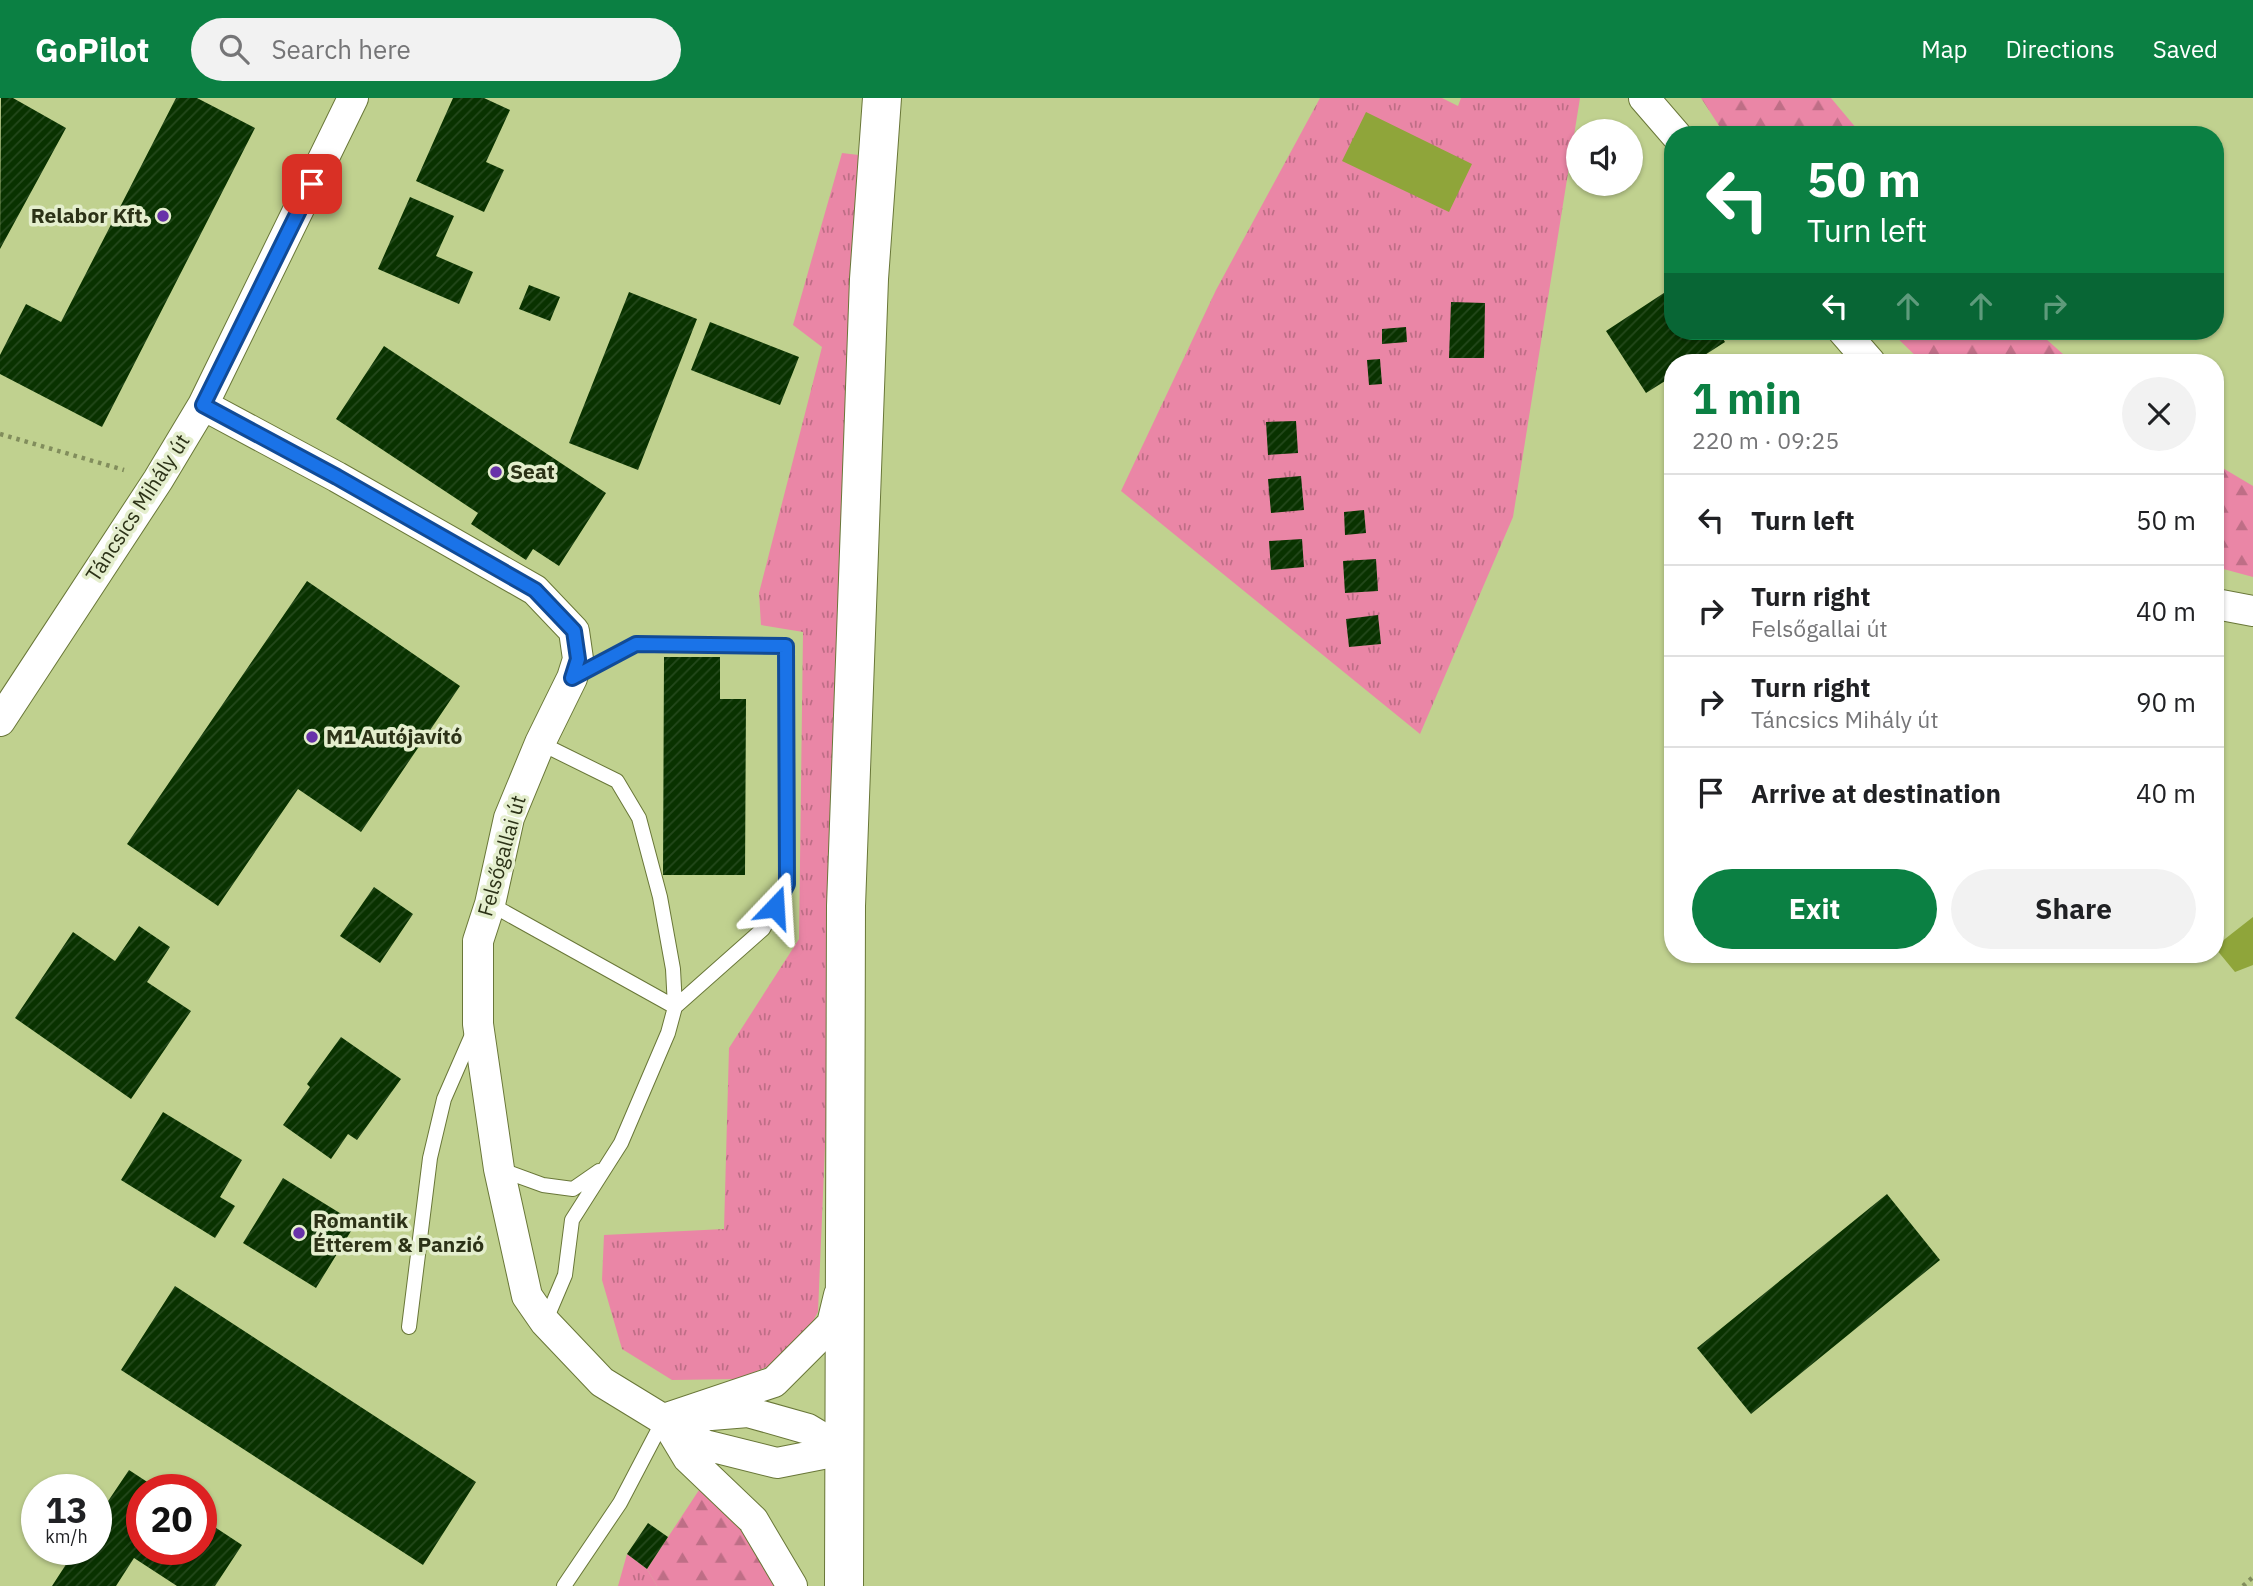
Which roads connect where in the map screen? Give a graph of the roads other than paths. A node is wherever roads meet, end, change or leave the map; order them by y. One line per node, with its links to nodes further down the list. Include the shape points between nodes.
1 (353, 98): 7 (street, Táncsics Mihály út)
2 (882, 98): 18 (main road, via 869,279 846,906)
3 (1644, 98): 4 (street)
4 (1668, 126)
5 (1851, 340): 6 (street)
6 (1863, 354)
7 (203, 405): 10 (street, Felsőgallai út, via 535,590 574,631 578,659); 11 (street, Táncsics Mihály út)
8 (2224, 606): 9 (street)
9 (2253, 611)
10 (572, 678): 12 (street, Felsőgallai út); 14 (lane, via 636,644 786,646 787,884 763,929)
11 (0, 721)
12 (540, 743): 13 (street, Felsőgallai út, via 509,818); 14 (lane, via 617,781 639,818 660,897)
13 (490, 904): 14 (lane); 15 (street, Felsőgallai út, via 478,941)
14 (675, 1006): 16 (lane, via 621,1143)
15 (478, 1024): 17 (street, Felsőgallai út); 20 (lane, via 441,1111 430,1158)
16 (603, 1168): 17 (lane, via 573,1189 543,1185); 19 (lane, via 572,1220 565,1275)
17 (499, 1169): 19 (street, Felsőgallai út, via 527,1296)
18 (846, 1265): 21 (street, via 832,1324 774,1382); 22 (main road)
19 (545, 1322): 21 (street, Felsőgallai út, via 602,1382)
20 (409, 1327)
21 (664, 1419): 22 (street, via 748,1412 808,1429); 22 (street, Felsőgallai út, via 705,1445 777,1463); 23 (lane, via 620,1503); 24 (street, via 688,1458 753,1520)
22 (843, 1450): 25 (main road)
23 (564, 1586)
24 (792, 1586)
25 (844, 1586)

